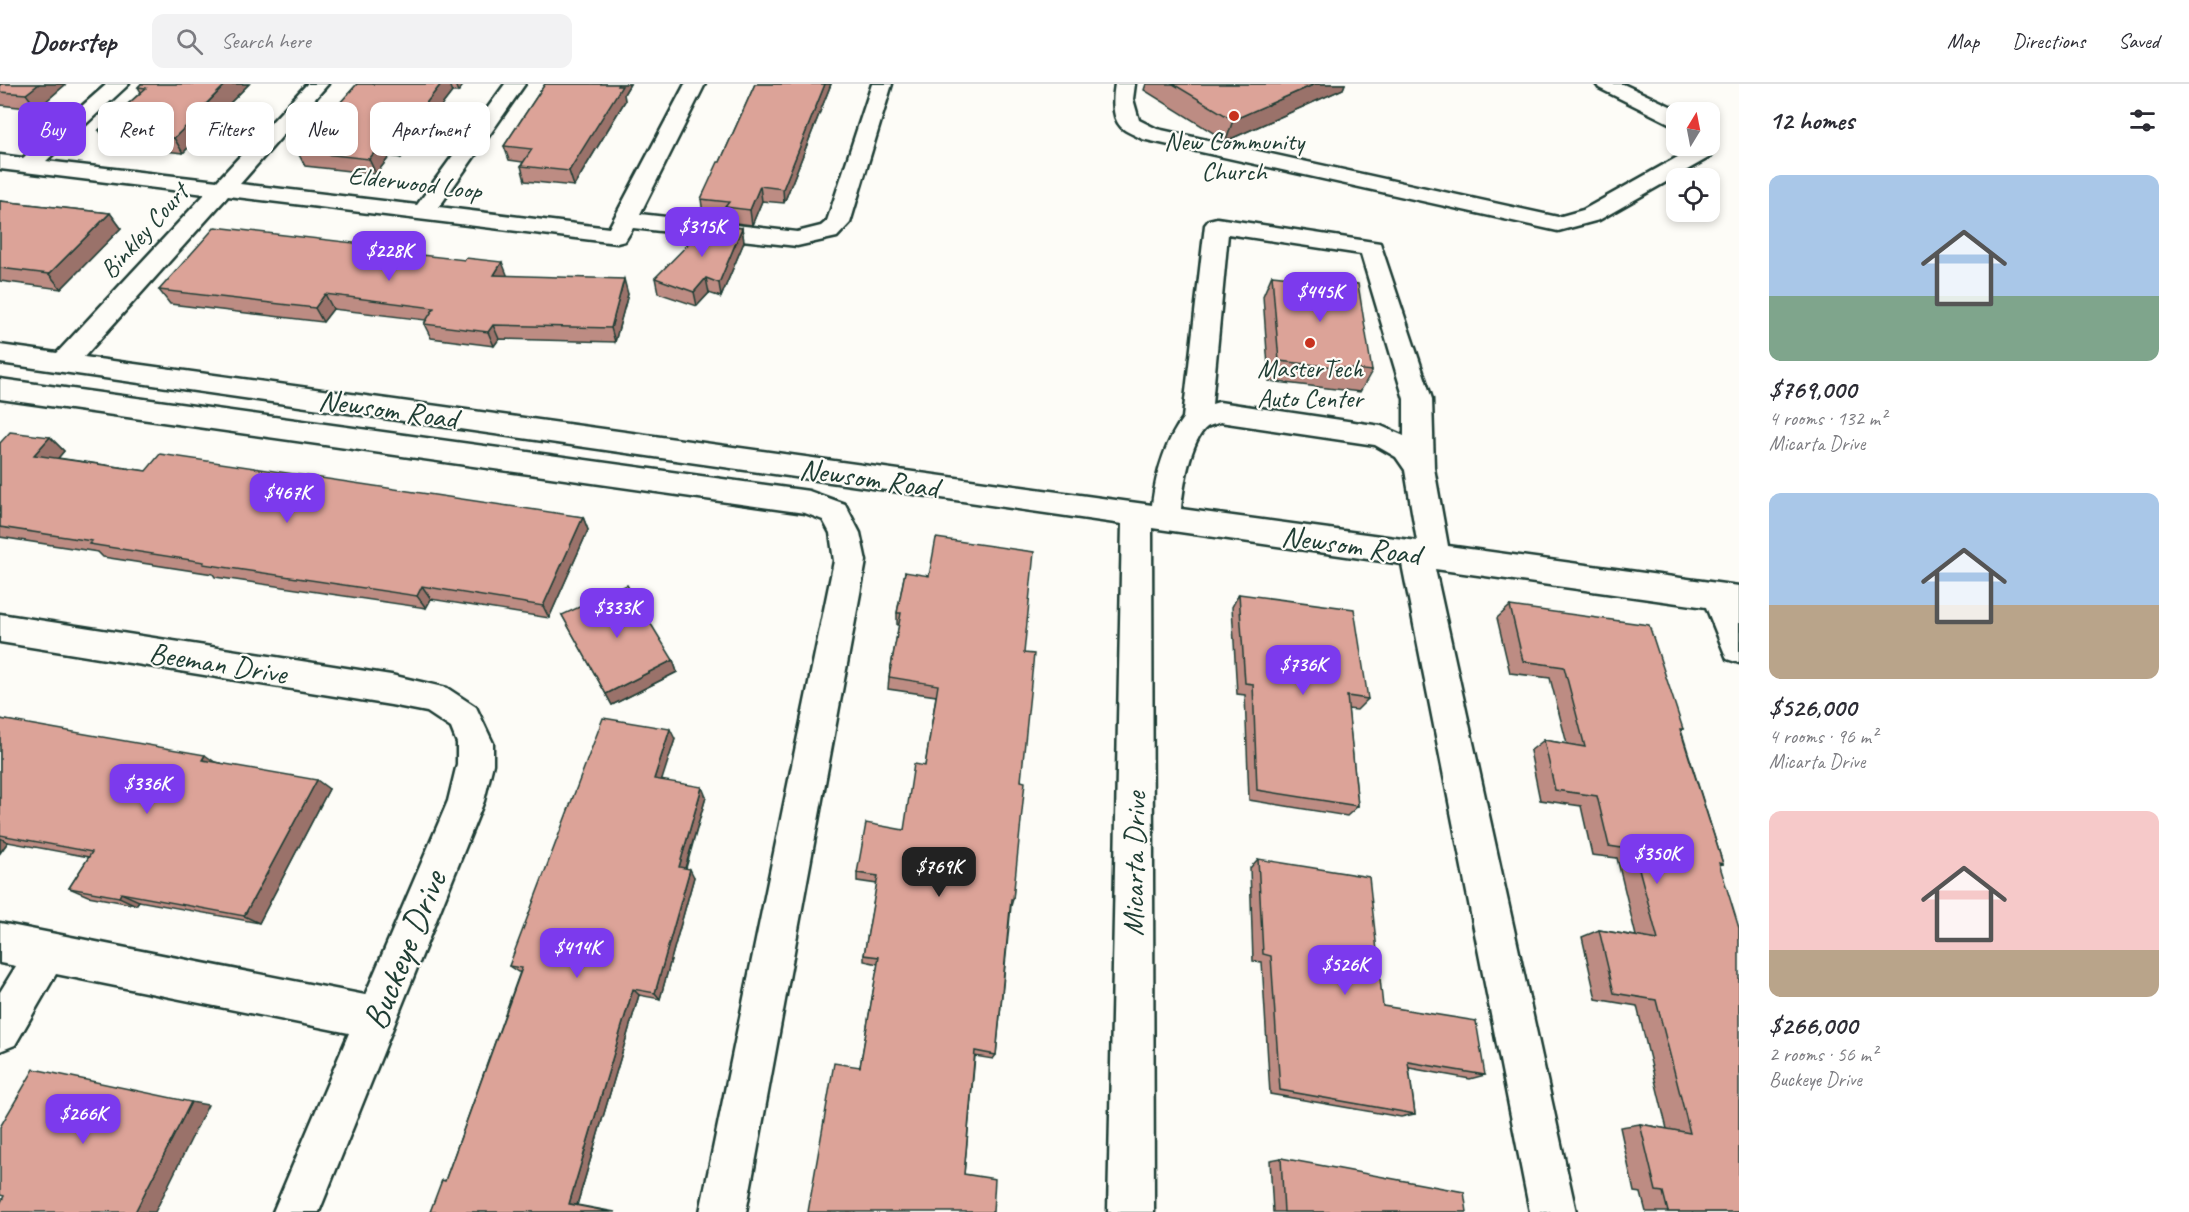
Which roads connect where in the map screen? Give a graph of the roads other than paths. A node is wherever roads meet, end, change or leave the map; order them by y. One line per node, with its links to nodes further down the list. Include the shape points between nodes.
1 (119, 84): 11 (street)
2 (318, 84): 12 (street, Binkley Court)
3 (515, 84): 13 (street)
4 (695, 84): 14 (street, Elderwood Loop)
5 (882, 84): 14 (street, via 838,222 829,232 797,239)
6 (1125, 84): 9 (street, via 1123,99 1129,123 1150,134 1558,224 1591,215)
7 (1606, 84): 8 (street)
8 (1666, 113)
9 (1695, 156)
10 (0, 162): 11 (street, Elderwood Loop)
11 (28, 165): 12 (street, Elderwood Loop)
12 (221, 188): 13 (street, Elderwood Loop); 16 (street, Binkley Court)
13 (424, 212): 14 (street, Elderwood Loop, via 617,236)
14 (625, 220)
15 (0, 354): 16 (street, Newsom Road)
16 (63, 363): 20 (street, Newsom Road)
17 (0, 389): 31 (street, via 809,502 834,512 845,533 850,561)
18 (1197, 420): 19 (street, via 1219,412 1381,436 1406,450); 19 (street, via 1217,225 1371,248 1418,399); 20 (street, Micarta Drive, via 1187,434)
19 (1419, 468): 21 (street)
20 (1151, 517): 21 (street, Newsom Road); 32 (street, Micarta Drive)
21 (1426, 555): 22 (street, Newsom Road); 33 (street)
22 (1728, 597): 24 (street)
23 (0, 628): 25 (street, Beeman Drive)
24 (1739, 648)
25 (435, 699): 28 (street, Buckeye Drive, via 464,717 475,743 475,765 466,801)
26 (0, 943): 27 (street)
27 (47, 952): 28 (street); 29 (street)
28 (376, 1018): 30 (street, Buckeye Drive)
29 (0, 1030)
30 (296, 1212)
31 (723, 1212)
32 (1131, 1212)
33 (1553, 1212)

